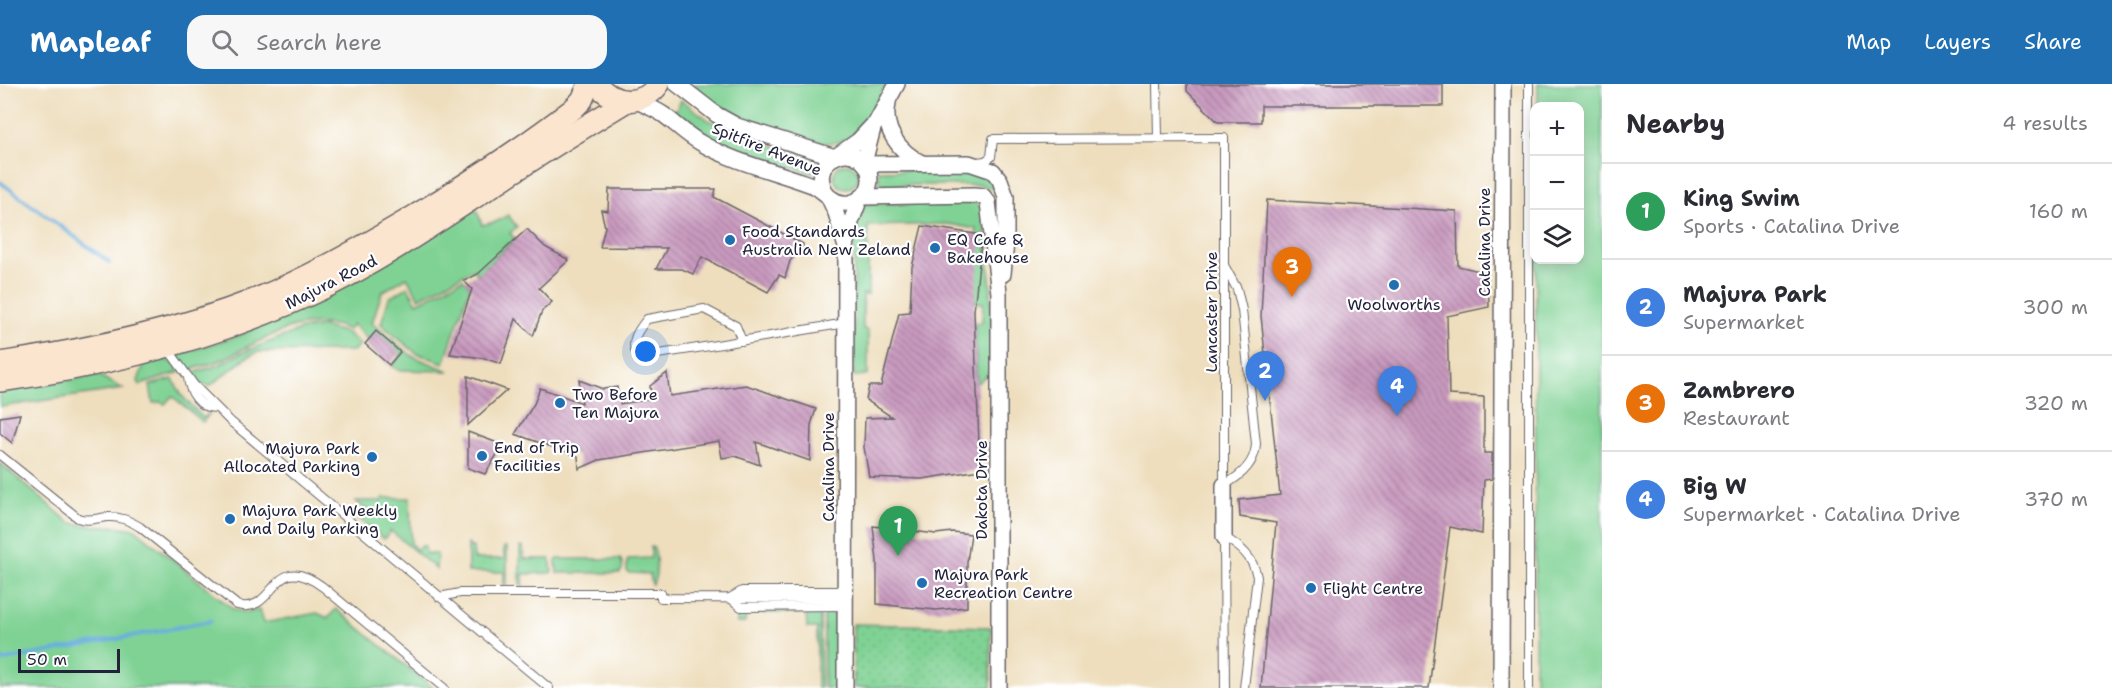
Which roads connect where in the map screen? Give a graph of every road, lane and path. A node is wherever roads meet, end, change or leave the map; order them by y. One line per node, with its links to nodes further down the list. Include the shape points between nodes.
1 (589, 84): 24 (main road, Majura Road, via 573,109 469,183 308,276 255,300 165,330 67,353)
2 (597, 84): 9 (main road, via 610,96)
3 (659, 84): 9 (main road, Majura Road, via 646,97)
4 (677, 84): 12 (street, Spitfire Avenue, via 713,113 738,126)
5 (1158, 84): 11 (lane)
6 (1503, 84): 38 (street, Catalina Drive)
7 (1529, 84): 39 (lane)
8 (893, 90): 10 (street); 14 (street, via 886,114 891,133 905,152)
9 (631, 101): 16 (street, Spitfire Avenue, via 660,112 714,149 815,186); 23 (main road, Majura Road, via 331,285 261,316)
10 (877, 120): 12 (street); 13 (street)
11 (1158, 138): 15 (lane, via 993,139 993,154 988,159); 19 (lane, Lancaster Drive, via 1224,138)
12 (837, 156): 13 (street, via 852,155); 16 (street, via 822,171 821,183)
13 (864, 163): 14 (street); 17 (street, via 870,182)
14 (922, 163): 15 (street)
15 (964, 163): 20 (street, via 993,171 1006,192 1006,242)
16 (826, 194): 17 (street, via 841,203); 18 (street, Catalina Drive)
17 (861, 198): 18 (street, Catalina Drive); 20 (street, via 986,198)
18 (846, 247): 21 (street, Catalina Drive)
19 (1225, 267): 27 (lane, Lancaster Drive); 27 (lane, via 1237,289 1242,310 1257,444 1249,466)
20 (999, 293): 35 (street, Dakota Drive)
21 (846, 323): 22 (lane); 31 (street, Catalina Drive)
22 (742, 341): 22 (lane, via 644,356 637,354 633,346 647,319 704,309 736,326)
23 (167, 348): 25 (main road, Majura Road); 29 (lane, via 216,408)
24 (0, 363)
25 (0, 381)
26 (0, 455): 32 (lane, via 78,518 122,518 140,527 237,605 256,605 289,575 309,578)
27 (1224, 485): 28 (street)
28 (1224, 537): 36 (lane); 37 (lane, via 1245,552 1257,577)
29 (439, 597): 30 (lane, via 460,593 661,593 661,598); 33 (lane)
30 (730, 598): 31 (lane, via 742,591); 31 (lane, via 741,607)
31 (846, 599): 34 (street, Catalina Drive)
32 (444, 688)
33 (549, 688)
34 (845, 688)
35 (999, 688)
36 (1225, 688)
37 (1244, 688)
38 (1501, 688)
39 (1529, 688)

